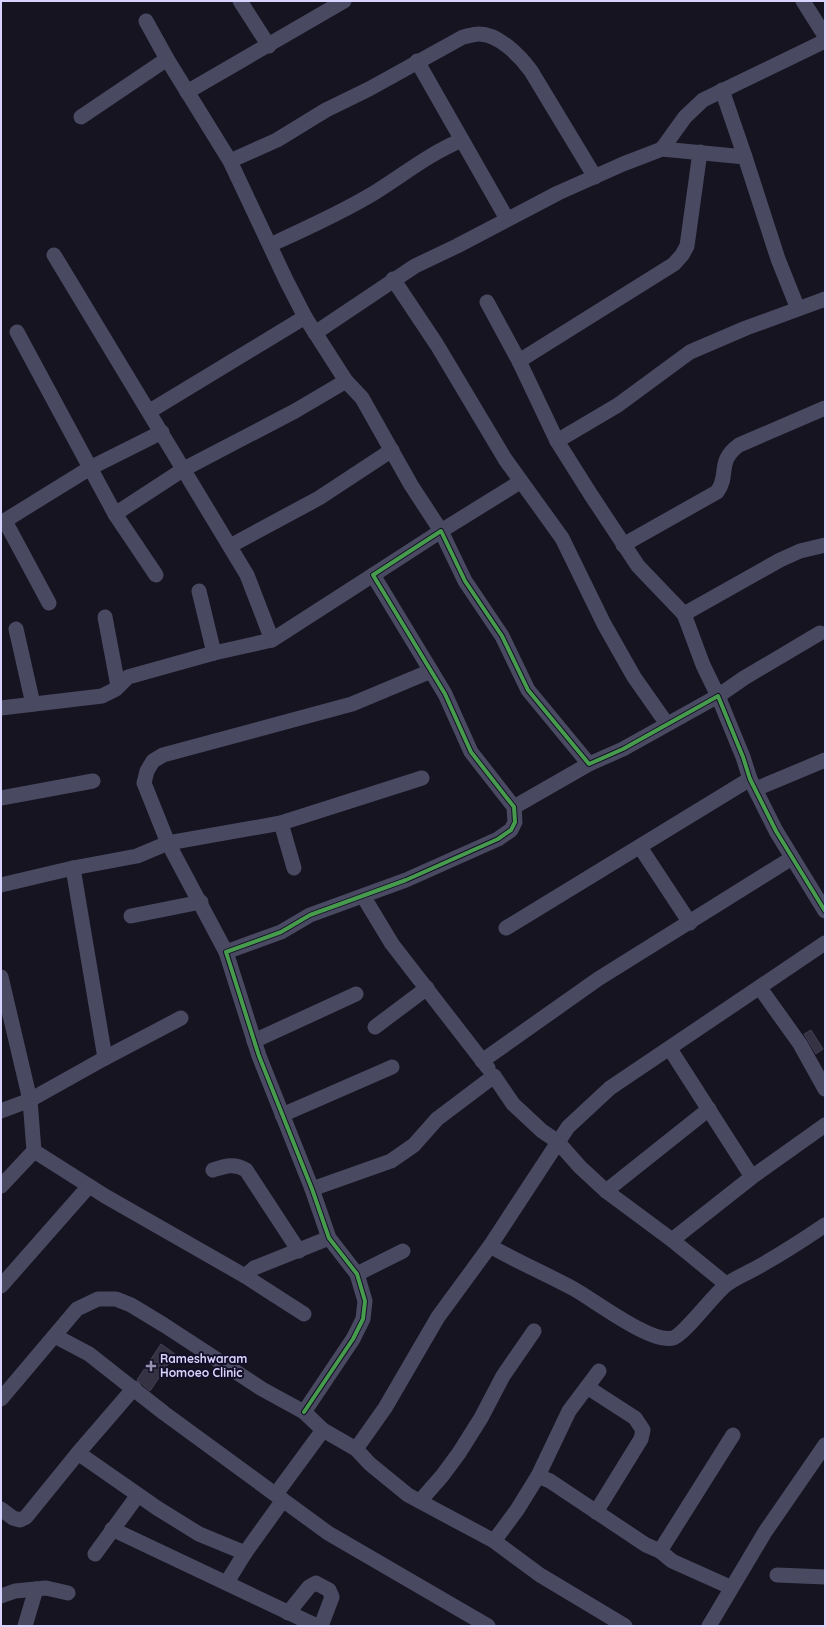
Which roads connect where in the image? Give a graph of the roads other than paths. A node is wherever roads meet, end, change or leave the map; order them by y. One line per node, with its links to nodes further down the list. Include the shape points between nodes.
1 (240, 1): 7 (street)
2 (344, 1): 7 (street)
3 (803, 1): 5 (street)
4 (146, 21): 8 (street)
5 (825, 36)
6 (825, 42): 10 (street)
7 (269, 46): 11 (street)
8 (167, 59): 11 (street); 12 (street)
9 (417, 61): 13 (street); 17 (street, via 326,110 277,140); 18 (street, via 463,37 480,34 499,40 519,55 531,71)
10 (722, 90): 14 (street, via 703,100); 16 (street)
11 (187, 92): 17 (street)
12 (81, 117)
13 (462, 140): 19 (street); 20 (street, via 440,149 327,219)
14 (662, 149): 15 (street); 18 (street)
15 (700, 152): 16 (street); 29 (street, via 687,246 682,255 674,264)
16 (745, 157): 25 (street, via 773,245)
17 (230, 161): 20 (street)
18 (595, 177): 19 (street)
19 (507, 219): 22 (street)
20 (270, 245): 26 (street)
21 (54, 255): 32 (street)
22 (393, 279): 28 (street); 38 (street, via 437,345)
23 (825, 299): 25 (street)
24 (487, 302): 29 (street)
25 (798, 309): 34 (street, via 690,352 618,405)
26 (305, 317): 28 (street); 32 (street)
27 (17, 332): 36 (street)
28 (315, 333): 30 (street)
29 (519, 361): 34 (street)
30 (346, 381): 35 (street, via 362,398); 37 (street, via 249,436)
31 (825, 408): 42 (street, via 739,445 725,460 722,485 717,492)
32 (150, 411): 33 (street)
33 (162, 432): 36 (street); 37 (street)
34 (557, 441): 42 (street)
35 (392, 450): 41 (street, via 411,485); 44 (street, via 319,498)
36 (90, 468): 39 (street); 40 (street)
37 (184, 468): 39 (street); 44 (street)
38 (520, 482): 41 (street); 60 (street, via 562,538 604,624 634,677)
39 (115, 514): 45 (street)
40 (3, 522): 48 (street)
41 (442, 531): 46 (street); 62 (street, via 465,581 502,636 528,690)
42 (623, 545): 49 (street, via 638,566)
43 (825, 545): 49 (street, via 780,560)
44 (230, 546): 53 (street, via 253,586)
45 (156, 575)
46 (373, 575): 53 (street); 55 (street)
47 (198, 591): 54 (street)
48 (49, 603)
49 (684, 614): 57 (street)
50 (105, 617): 56 (street)
51 (16, 629): 58 (street)
52 (820, 634): 57 (street)
53 (272, 640): 54 (street)
54 (214, 653): 56 (street, via 128,677)
55 (431, 671): 67 (street, via 446,694 470,752); 69 (street, via 352,704 162,755 153,761 144,783)
56 (118, 686): 58 (street, via 102,696)
57 (718, 696): 60 (street); 65 (street)
58 (33, 704): 59 (street)
59 (1, 708)
60 (667, 724): 62 (street)
61 (825, 760): 65 (street)
62 (589, 764): 67 (street)
63 (422, 778): 68 (street)
64 (93, 781): 66 (street)
65 (753, 784): 70 (street); 71 (street)
66 (1, 798)
67 (514, 807): 75 (street, via 515,822 511,830 498,839)
68 (281, 823): 69 (street); 73 (street)
69 (168, 843): 72 (street, via 137,856); 76 (street)
70 (640, 847): 79 (street); 80 (street)
71 (792, 858): 77 (street); 79 (street)
72 (73, 868): 74 (street); 91 (street)
73 (294, 868)
74 (1, 885)
75 (363, 896): 82 (street, via 310,915 281,932); 84 (street, via 392,944)
76 (201, 902): 78 (street); 82 (street)
77 (825, 911)
78 (131, 916)
79 (690, 922): 92 (street, via 598,979)
80 (506, 928)
81 (825, 943): 85 (street)
82 (226, 952): 89 (street)
83 (1, 977): 96 (street)
84 (427, 988): 88 (street); 92 (street)
85 (760, 988): 90 (street); 95 (street, via 800,1044)
86 (356, 994): 89 (street)
87 (181, 1018): 91 (street)
88 (375, 1027)
89 (254, 1041): 99 (street)
90 (670, 1048): 97 (street); 101 (street, via 610,1088 568,1127)
91 (105, 1058): 96 (street)
92 (482, 1060): 94 (street)
93 (392, 1067): 99 (street)
94 (494, 1076): 101 (street, via 513,1104 542,1131); 107 (street, via 437,1119 414,1145 391,1161)
95 (825, 1089)
96 (30, 1100): 98 (street); 102 (street)
97 (709, 1109): 104 (street); 108 (street)
98 (1, 1111)
99 (282, 1115): 107 (street)
100 (825, 1125): 104 (street)
101 (558, 1141): 108 (street, via 580,1167); 112 (street)
102 (34, 1151): 105 (street); 106 (street)
103 (213, 1170): 113 (street, via 229,1165 246,1170)
104 (752, 1177): 111 (street)
105 (1, 1186)
106 (89, 1186): 116 (street); 118 (street)
107 (312, 1189): 110 (street)
108 (606, 1191): 111 (street)
109 (825, 1225): 117 (street)
110 (329, 1238): 113 (street); 115 (street)
111 (672, 1240): 117 (street)
112 (490, 1246): 117 (street, via 520,1264 574,1290 613,1316 658,1337 673,1338 683,1332); 130 (street, via 438,1317 385,1408)
113 (298, 1251): 116 (street, via 254,1268)
114 (403, 1251): 115 (street)
115 (357, 1274): 126 (street, via 365,1301 363,1319 353,1339)
116 (246, 1276): 119 (street)
117 (726, 1284)
118 (1, 1286)
119 (304, 1314)
120 (534, 1331): 137 (street, via 503,1376 459,1453)
121 (55, 1336): 124 (street, via 89,1354); 125 (street); 126 (street, via 77,1309 98,1299 116,1299 164,1324 262,1389)
122 (599, 1371): 123 (street)
123 (587, 1387): 134 (street, via 569,1411); 139 (street, via 635,1418 643,1430 641,1439)
124 (134, 1388): 131 (street); 136 (street, via 164,1413)
125 (1, 1399)
126 (304, 1412): 127 (street)
127 (323, 1430): 130 (street); 136 (street)
128 (733, 1435): 142 (street)
129 (825, 1445): 132 (street)
130 (356, 1449): 137 (street, via 408,1495)
131 (78, 1453): 135 (street); 138 (street, via 26,1517 20,1520 13,1518)
132 (810, 1467): 133 (street); 148 (street)
133 (825, 1468)
134 (538, 1476): 139 (street, via 550,1481); 141 (street)
135 (138, 1495): 140 (street); 143 (street, via 199,1534)
136 (280, 1497): 143 (street); 156 (street, via 328,1533)
137 (420, 1501): 141 (street)
138 (1, 1509)
139 (596, 1512): 142 (street, via 646,1546)
140 (112, 1529): 144 (street); 147 (street)
141 (494, 1541): 157 (street, via 540,1576)
142 (660, 1551): 148 (street, via 672,1561)
143 (245, 1553): 147 (street)
144 (95, 1554)
145 (777, 1575): 146 (street)
146 (825, 1578)
147 (227, 1582): 152 (street)
148 (730, 1587): 158 (street)
149 (36, 1589): 150 (street, via 46,1588); 151 (street); 153 (street)
150 (68, 1593)
151 (1, 1596)
152 (288, 1613): 154 (street); 155 (street, via 309,1587 316,1583 329,1590 332,1597)
153 (25, 1626)
154 (317, 1626)
155 (321, 1626)
156 (488, 1626)
157 (625, 1626)
158 (709, 1626)

